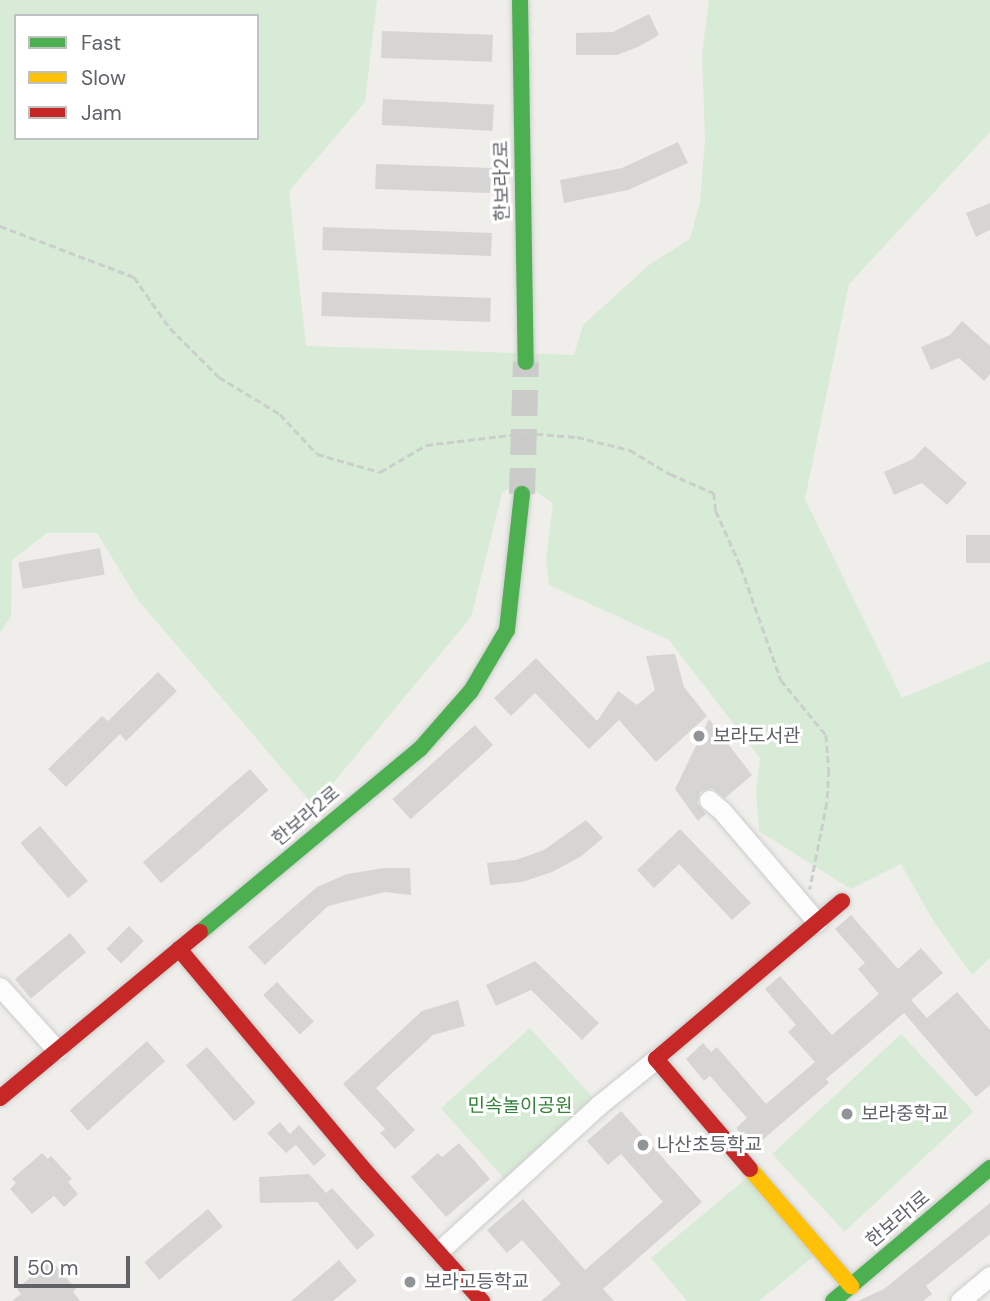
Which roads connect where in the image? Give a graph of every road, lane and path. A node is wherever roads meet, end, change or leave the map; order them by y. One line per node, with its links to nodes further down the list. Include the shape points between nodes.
1 (520, 0): 2 (street, 한보라2로)
2 (526, 362)
3 (522, 494): 7 (street, 한보라2로, via 508,630 471,691 419,749)
4 (709, 800): 6 (street)
5 (842, 901): 6 (street)
6 (817, 922): 10 (street)
7 (179, 949): 9 (street, 한보라2로); 13 (street)
8 (0, 987): 9 (street)
9 (57, 1050): 11 (street, 한보라2로)
10 (656, 1059): 13 (street); 15 (street)
11 (0, 1098)
12 (990, 1168): 15 (street, 한보라1로)
13 (439, 1251): 16 (street)
14 (990, 1276): 18 (street)
15 (851, 1286): 17 (street, 한보라1로)
16 (482, 1301)
17 (833, 1301)
18 (960, 1301)

